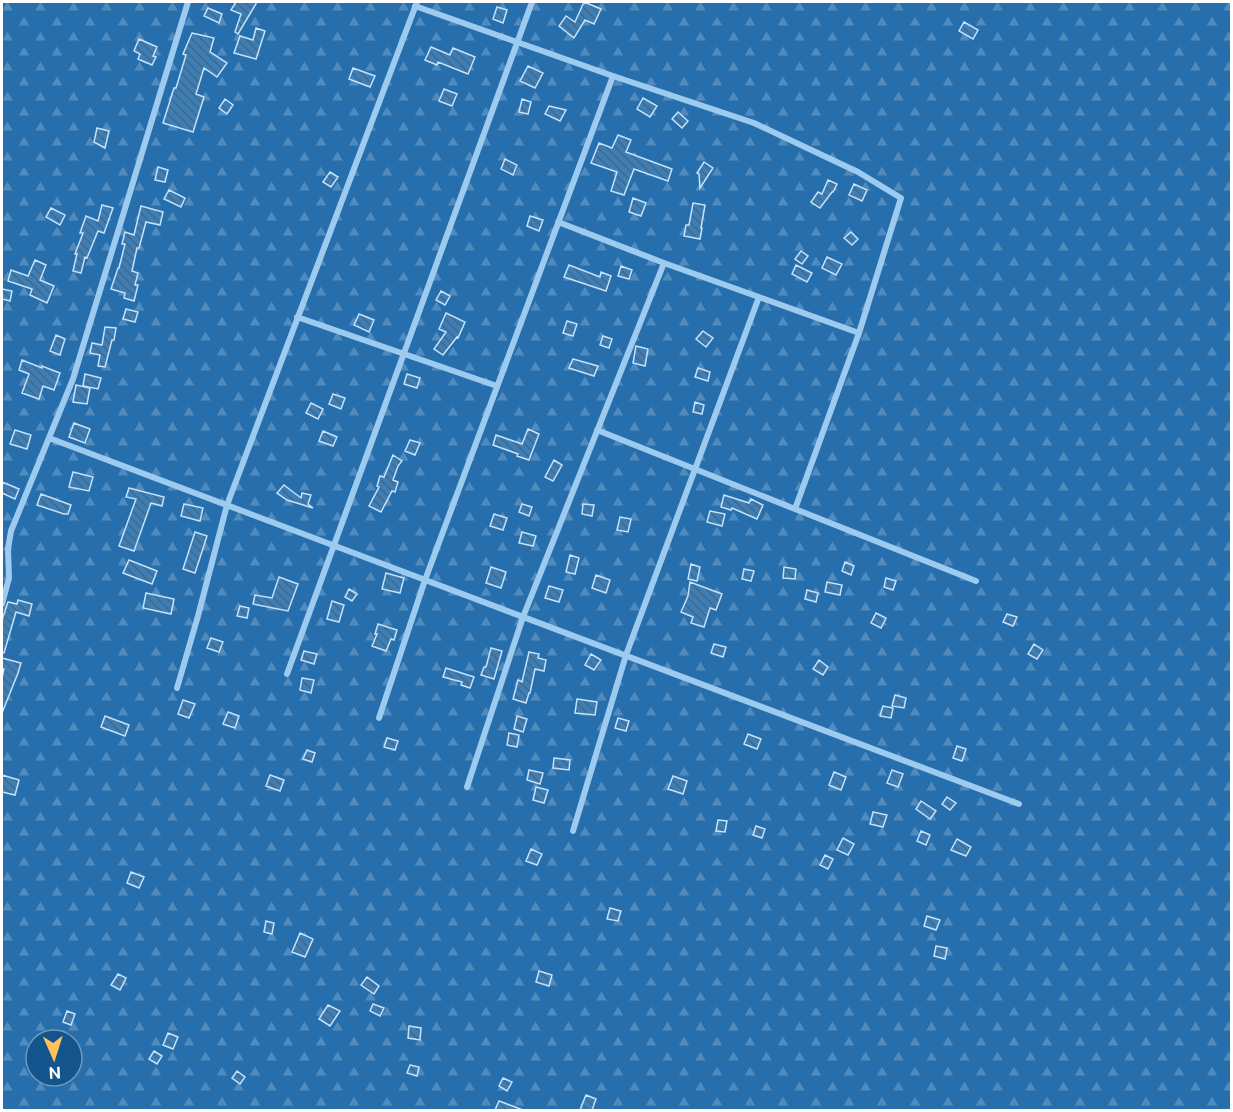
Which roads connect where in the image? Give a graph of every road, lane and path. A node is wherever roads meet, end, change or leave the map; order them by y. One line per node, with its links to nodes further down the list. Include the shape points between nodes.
1 (188, 2): 14 (street, via 74,379)
2 (531, 2): 4 (street)
3 (416, 4): 4 (street); 9 (street)
4 (517, 42): 5 (street); 11 (street)
5 (613, 76): 6 (street); 10 (street, via 753,123 858,172 901,198)
6 (558, 222): 7 (street); 12 (street)
7 (664, 263): 8 (street); 13 (street)
8 (759, 297): 10 (street); 15 (street)
9 (297, 318): 11 (street); 16 (street)
10 (860, 333): 17 (street)
11 (403, 354): 12 (street); 18 (street)
12 (497, 386): 19 (street)
13 (597, 430): 15 (street); 22 (street)
14 (49, 438): 16 (street); 21 (street, via 11,531 9,578)
15 (695, 469): 17 (street); 23 (street)
16 (226, 505): 18 (street); 25 (street)
17 (795, 509): 20 (street)
18 (333, 545): 19 (street); 24 (street)
19 (425, 580): 22 (street); 26 (street)
20 (976, 581)
21 (2, 604)
22 (523, 617): 23 (street); 27 (street)
23 (626, 656): 28 (street); 29 (street)
24 (287, 674)
25 (177, 688)
26 (379, 718)
27 (467, 787)
28 (1019, 804)
29 (573, 831)

